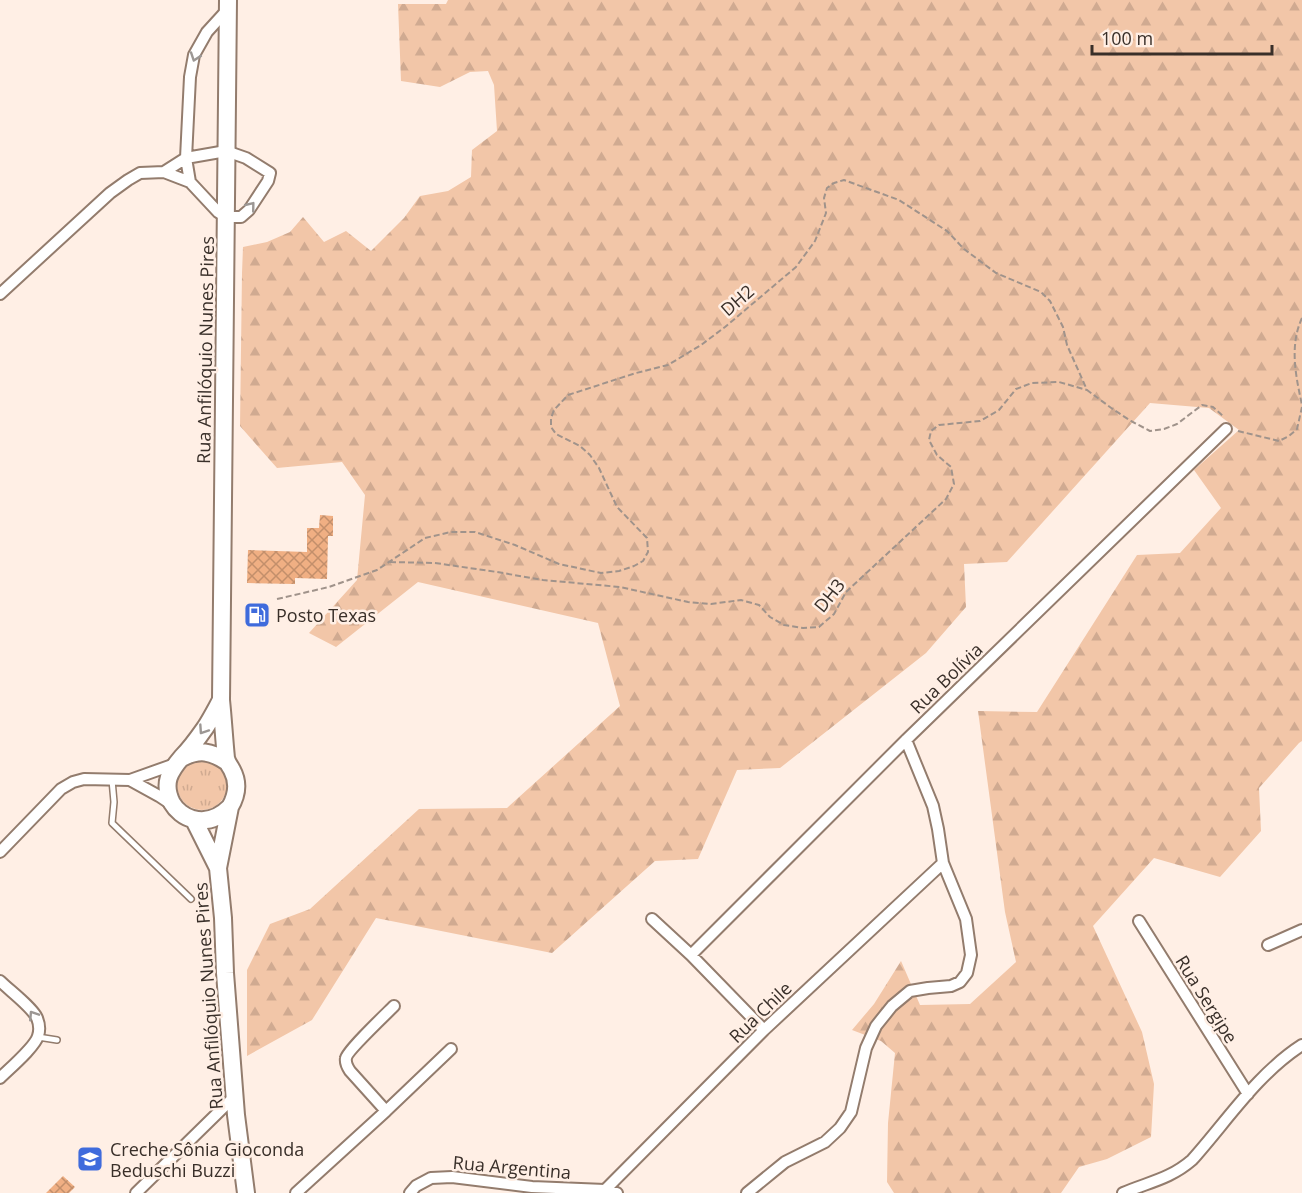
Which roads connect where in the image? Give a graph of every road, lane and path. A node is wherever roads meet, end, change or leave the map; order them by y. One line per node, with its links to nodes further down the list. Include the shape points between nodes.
1 (228, 4): 2 (main road, Rua Anfilóquio Nunes Pires); 3 (street, one-way to 3, via 194,55)
2 (226, 151): 3 (street); 6 (main road, Rua Anfilóquio Nunes Pires); 6 (street, one-way to 2, via 241,217 249,210 270,173)
3 (186, 158): 4 (street); 5 (street)
4 (164, 172): 5 (street); 7 (street, via 140,173 119,187)
5 (190, 182): 6 (street)
6 (226, 217): 16 (main road, Rua Anfilóquio Nunes Pires)
7 (0, 294)
8 (1302, 318): 10 (path, via 1294,352)
9 (1087, 390): 11 (path, DH2, via 1150,431 1177,424 1202,405 1213,407 1224,417); 14 (path, DH3, via 1059,382 1032,383 1016,389 999,410 981,421 939,425 931,431 929,440 951,467 954,484 950,492 846,592 834,614 819,627 784,626 759,605 741,600 688,602 620,587 435,563); 14 (path, DH2, via 1063,327 1041,292 996,273 947,231 899,200 844,180 827,188 826,213 815,241 796,267 725,327 668,365 568,395 554,410 550,418 556,434 590,455 617,507 647,538 648,552 643,561 619,571 601,573 559,564 475,532 451,532 424,538)
10 (1302, 406): 12 (path)
11 (1226, 429): 12 (path, via 1279,441); 17 (street, Rua Bolívia)
12 (1297, 429): 13 (path)
13 (1302, 432)
14 (390, 562): 15 (path, via 329,587)
15 (277, 599)
16 (221, 700): 18 (main road, Rua Anfilóquio Nunes Pires, one-way to 18); 19 (main road, Rua Anfilóquio Nunes Pires)
17 (906, 740): 26 (street, via 933,806); 33 (street, Rua Bolívia)
18 (179, 761): 19 (main road, via 190,753 208,752); 21 (street); 22 (main road, Rua Anfilóquio Nunes Pires, via 168,781)
19 (227, 762): 23 (main road, Rua Anfilóquio Nunes Pires, via 237,783)
20 (112, 780): 21 (street); 25 (street, via 84,780 61,789); 28 (lane, via 112,823)
21 (130, 780): 22 (street)
22 (174, 807): 24 (main road)
23 (230, 807): 24 (main road, via 218,817); 27 (main road, Rua Anfilóquio Nunes Pires)
24 (194, 820): 27 (main road, Rua Anfilóquio Nunes Pires)
25 (0, 852)
26 (944, 862): 36 (street, Rua Chile); 52 (street, via 966,919 971,955 967,973 951,986 910,991 892,1006 876,1026 866,1048 850,1112 840,1128 825,1142 785,1162)
27 (218, 868): 43 (main road, Rua Anfilóquio Nunes Pires)
28 (191, 899)
29 (652, 920): 33 (street)
30 (1139, 921): 42 (street, Rua Sergipe)
31 (1302, 930): 32 (street)
32 (1268, 945)
33 (691, 955): 36 (street)
34 (0, 981): 37 (street, one-way to 34, via 37,1018)
35 (394, 1006): 44 (street, via 345,1059 350,1071)
36 (764, 1030): 45 (street, Rua Chile)
37 (38, 1037): 38 (lane); 41 (street)
38 (57, 1040)
39 (1302, 1045): 42 (street)
40 (452, 1049): 44 (street)
41 (0, 1078)
42 (1248, 1094): 53 (street, via 1181,1169)
43 (235, 1096): 47 (street); 48 (main road, Rua Anfilóquio Nunes Pires)
44 (386, 1112): 49 (street)
45 (605, 1190): 46 (street, Rua Argentina); 51 (street, Rua Argentina)
46 (571, 1191): 50 (street, Rua Argentina, via 452,1177 432,1178)
47 (136, 1193)
48 (246, 1193)
49 (296, 1193)
50 (410, 1193)
51 (617, 1193)
52 (747, 1193)
53 (1123, 1193)

